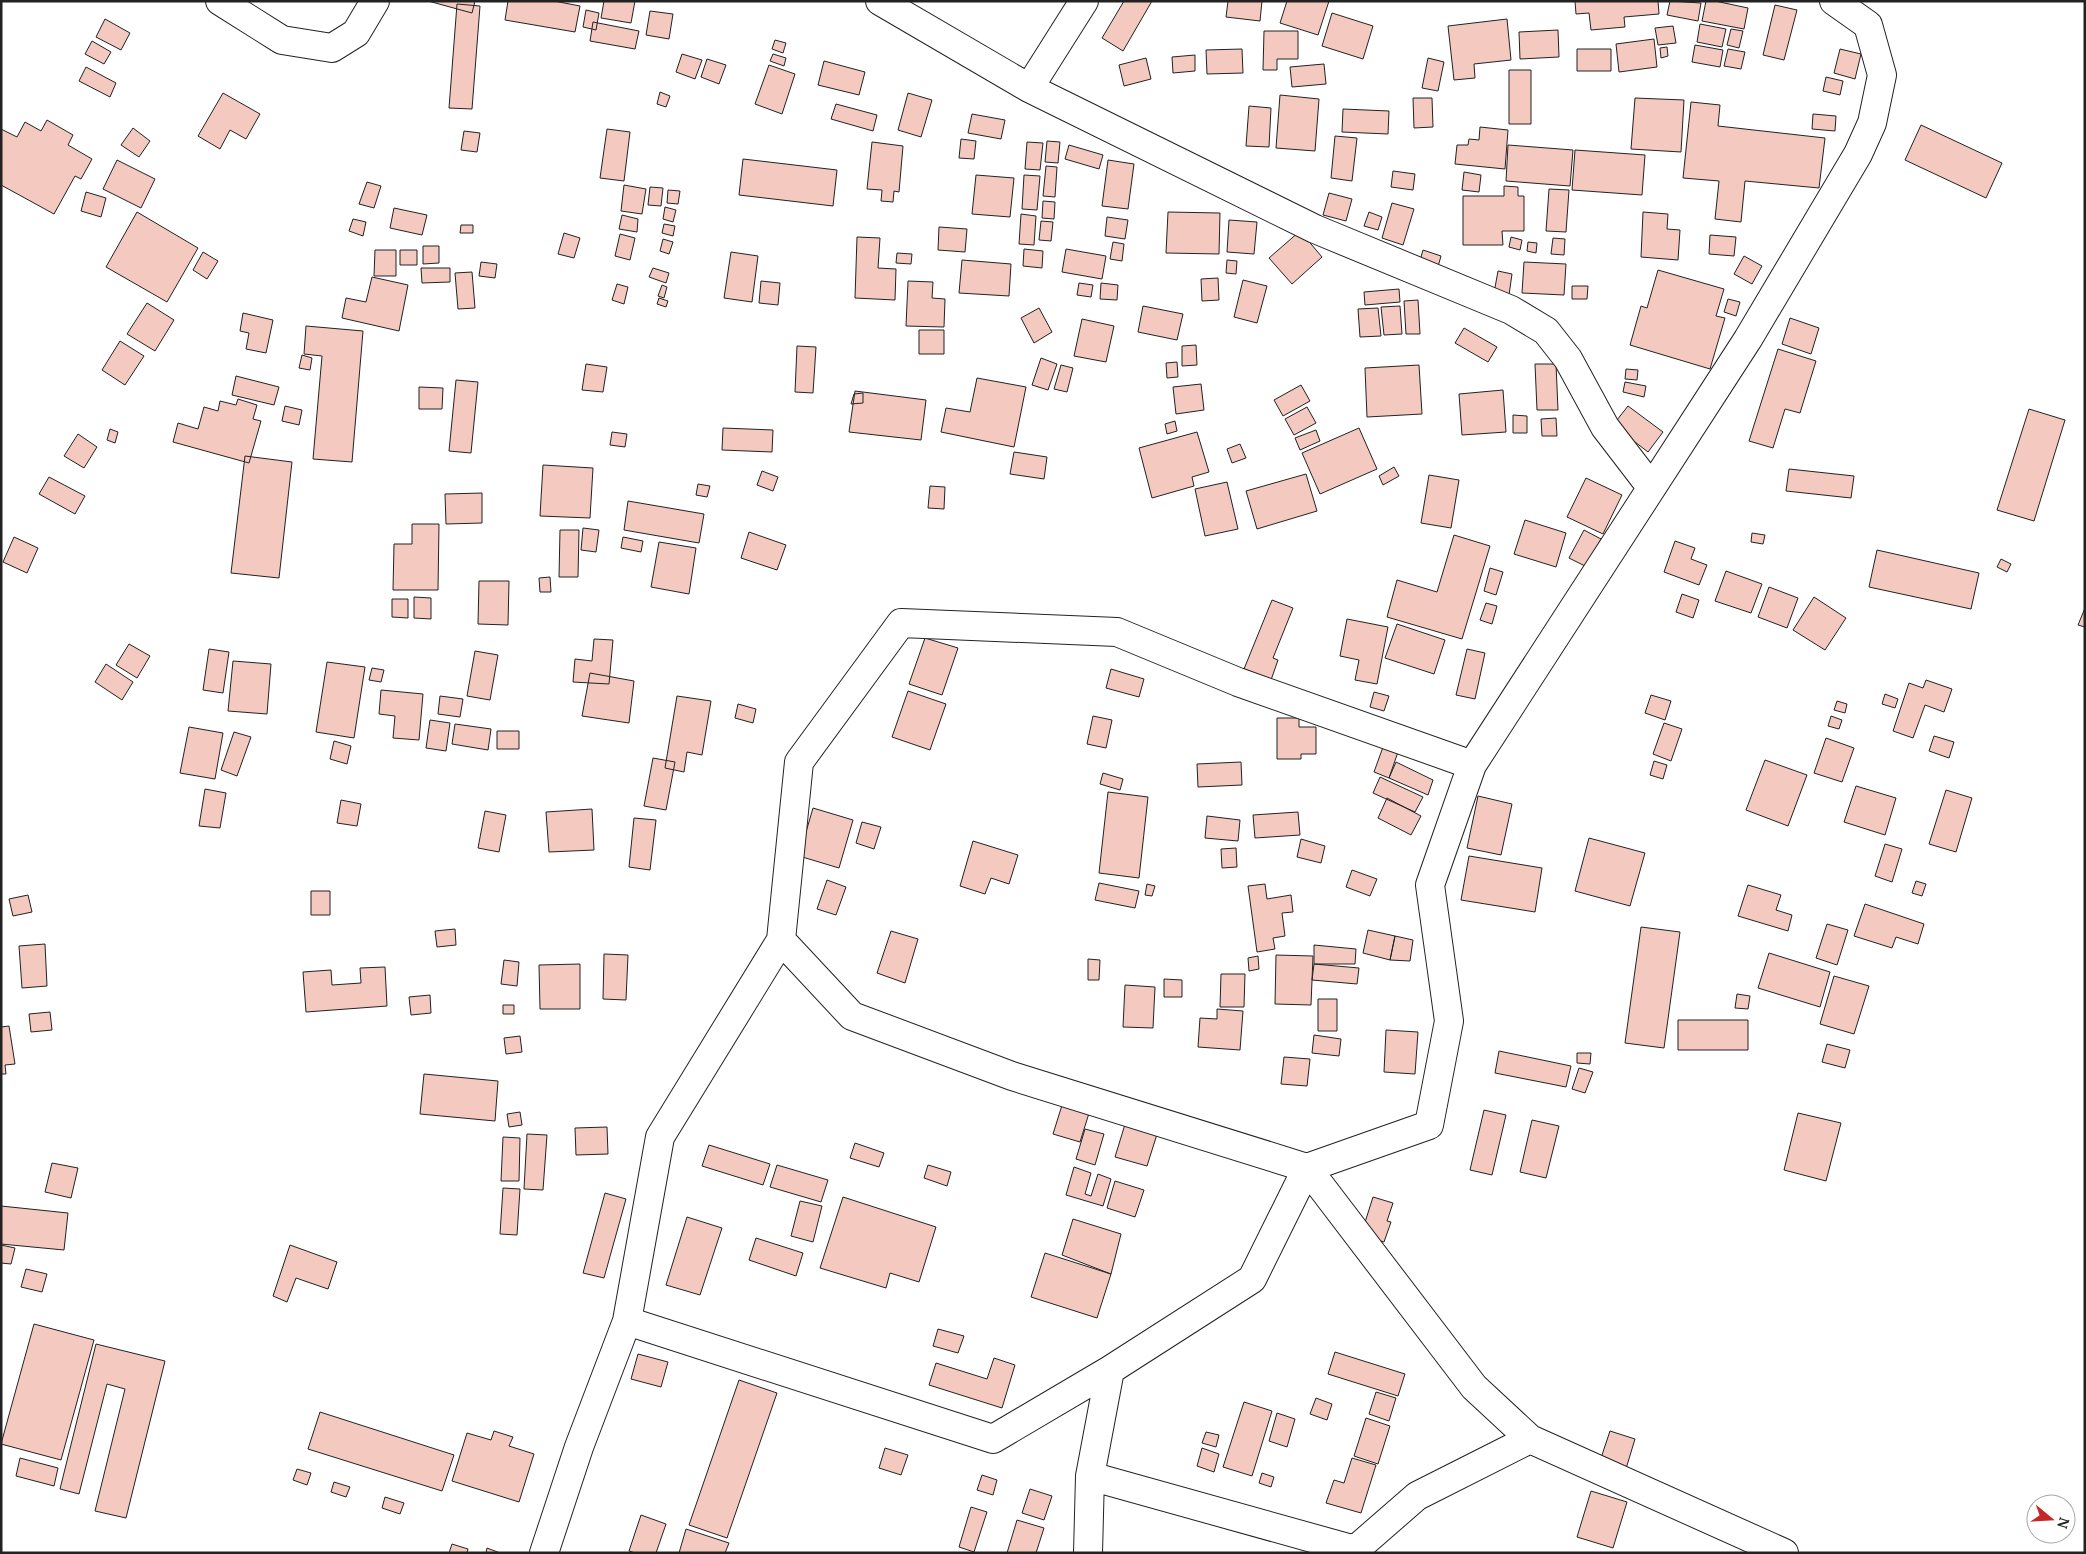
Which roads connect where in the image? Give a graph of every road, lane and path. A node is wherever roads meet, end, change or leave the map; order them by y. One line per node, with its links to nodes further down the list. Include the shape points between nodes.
1 (220, 1): 2 (street, via 282,40 332,48 356,33)
2 (375, 1)
3 (880, 1): 6 (street)
4 (1084, 1): 6 (street)
5 (1834, 1): 7 (street, via 1868,25 1882,75 1872,123 1858,154 1748,339)
6 (1029, 88): 7 (street, via 1315,229 1511,310 1546,331 1568,359 1605,427)
7 (1651, 487): 8 (street)
8 (1472, 765): 9 (street, via 1238,682 1117,632 901,623 800,762); 10 (street, via 1430,885 1449,1021 1429,1125)
9 (781, 940): 10 (street, via 852,1016 1012,1076); 11 (street, via 660,1137)
10 (1307, 1168): 12 (street, via 1252,1278); 13 (street, via 1474,1387)
11 (627, 1321): 12 (street, via 993,1439); 15 (street, via 579,1447)
12 (1110, 1370): 14 (street)
13 (1530, 1439): 14 (street, via 1417,1496 1355,1550); 17 (street)
14 (1090, 1476): 16 (street)
15 (544, 1553)
16 (1088, 1553)
17 (1784, 1553)

